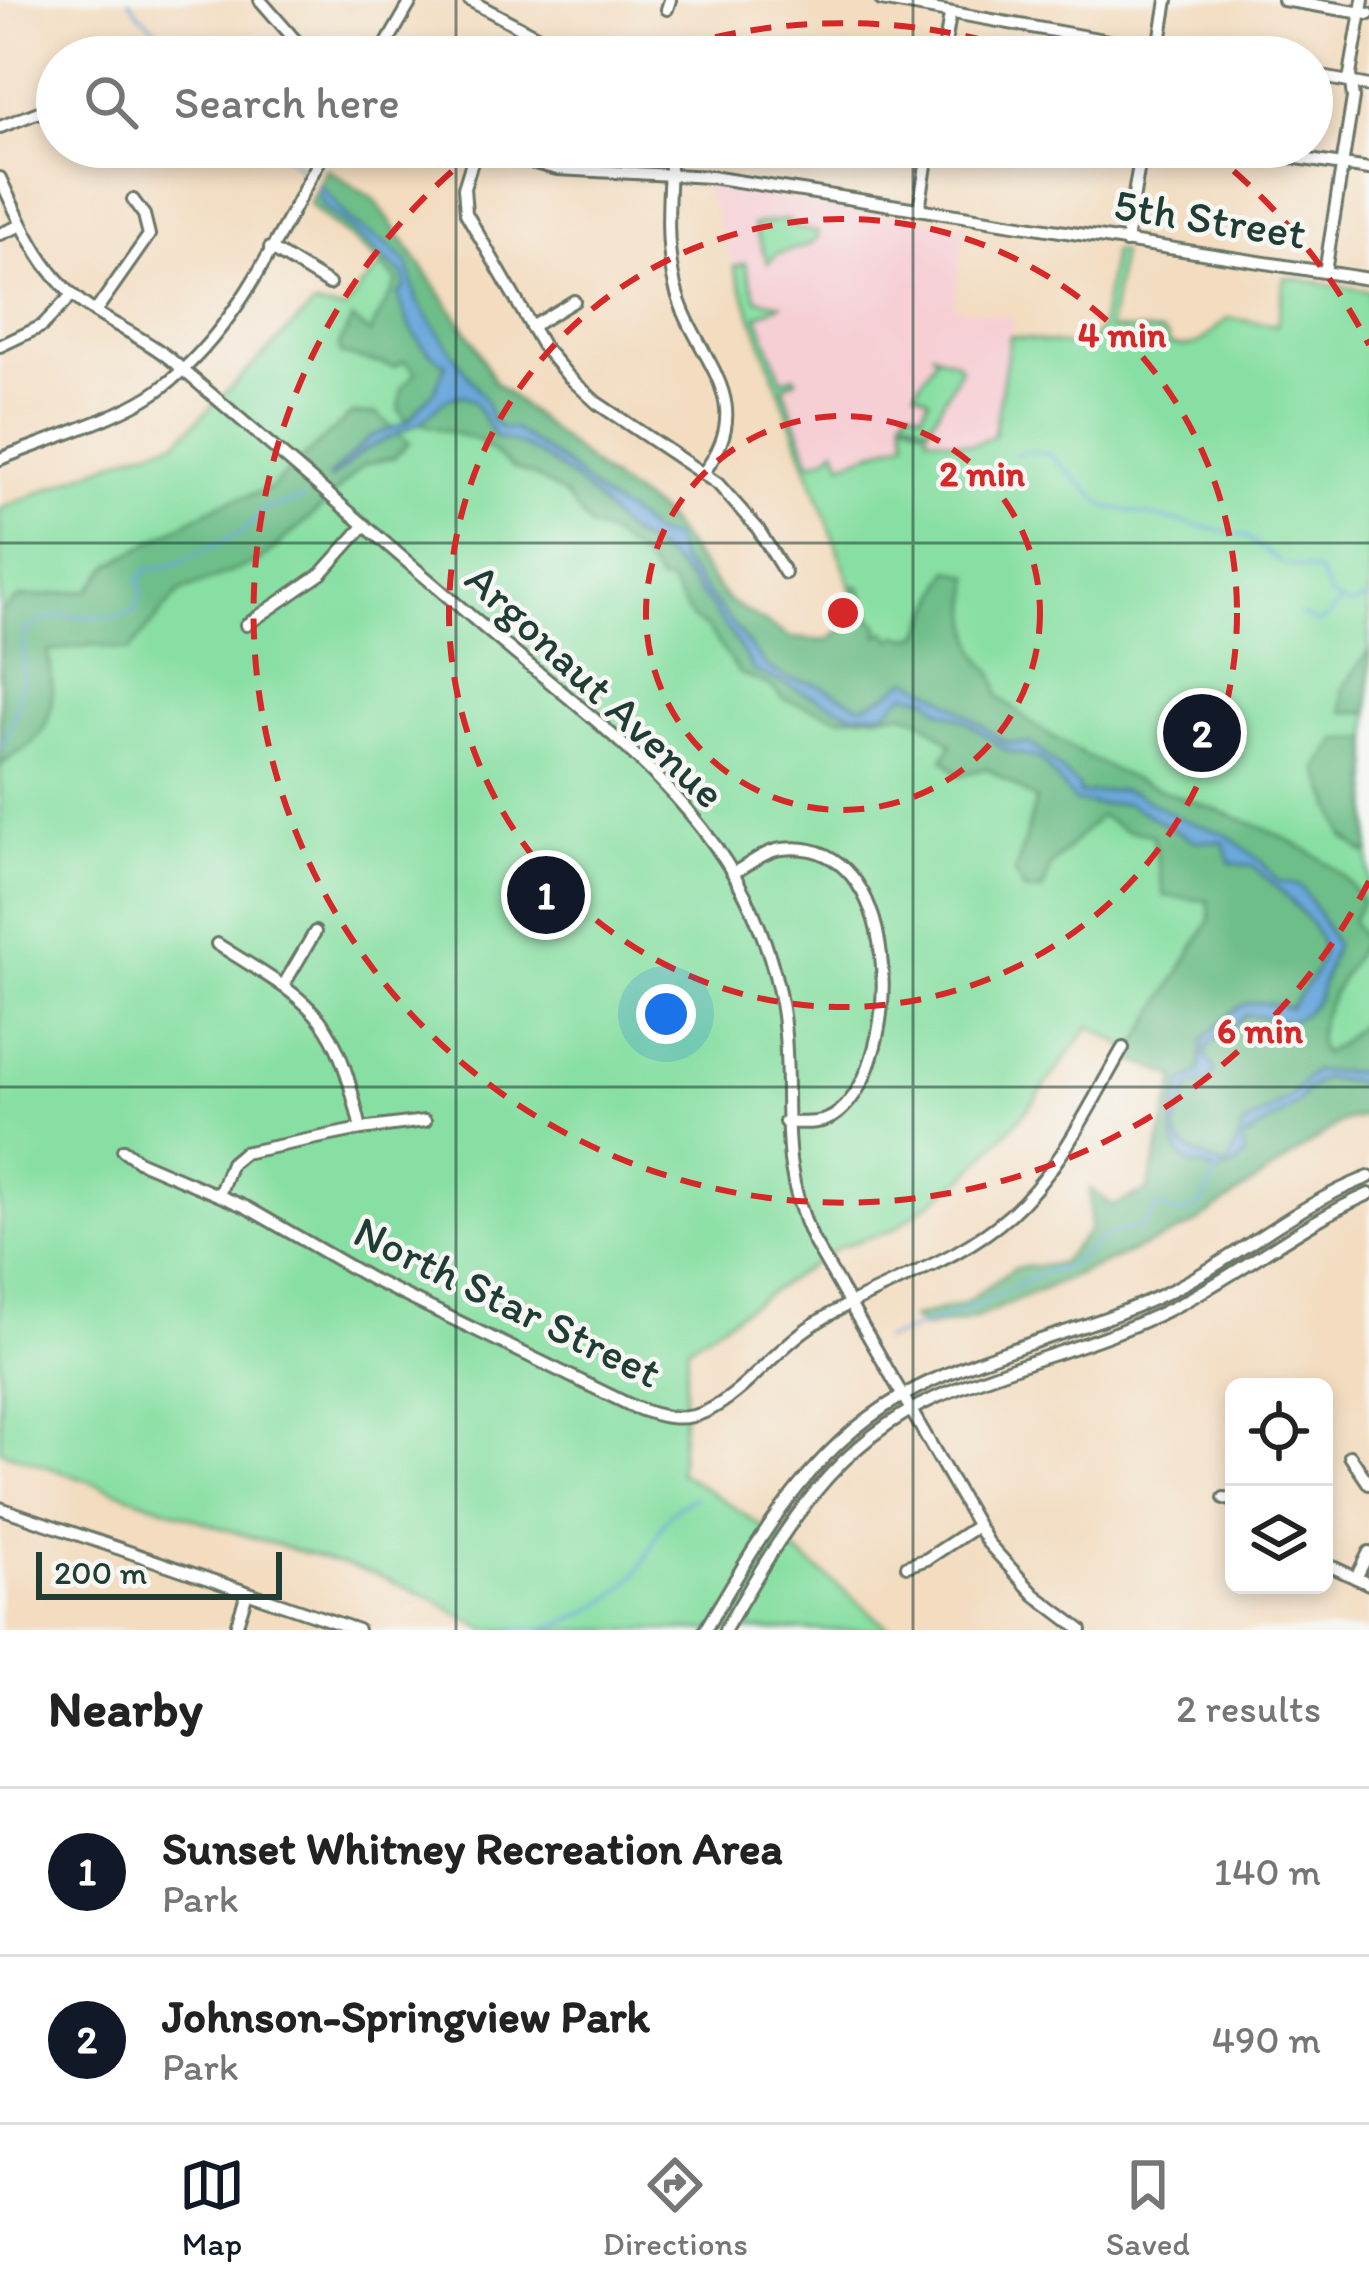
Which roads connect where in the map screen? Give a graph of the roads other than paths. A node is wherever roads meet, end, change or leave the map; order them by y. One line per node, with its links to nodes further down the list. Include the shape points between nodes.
1 (260, 0): 9 (street)
2 (412, 0): 10 (street)
3 (469, 0): 11 (street)
4 (881, 0): 8 (street)
5 (1167, 0): 14 (street)
6 (1283, 0): 7 (street)
7 (1364, 9): 16 (street)
8 (950, 15): 12 (street); 13 (street)
9 (292, 36)
10 (391, 36)
11 (537, 36)
12 (946, 36)
13 (1062, 36)
14 (1161, 36)
15 (1333, 79): 16 (street)
16 (1352, 83): 17 (street); 21 (street)
17 (1369, 86)
18 (36, 113): 19 (street)
19 (0, 127)
20 (1333, 163): 21 (street)
21 (1342, 164): 28 (street); 37 (street)
22 (315, 168): 36 (street)
23 (469, 168): 43 (street, via 466,213)
24 (552, 168): 29 (street, 5th Street)
25 (669, 168): 29 (street)
26 (926, 168): 32 (street)
27 (1138, 168): 35 (street)
28 (1369, 169)
29 (669, 173): 32 (street, 5th Street); 47 (street, via 676,289 728,406 725,436)
30 (0, 178): 33 (street, Argonaut Avenue)
31 (134, 200): 42 (street, via 149,235)
32 (919, 209): 35 (street, 5th Street)
33 (22, 225): 34 (street); 40 (street, Argonaut Avenue)
34 (0, 234)
35 (1126, 242): 37 (street, 5th Street)
36 (270, 248): 39 (street); 45 (street)
37 (1325, 272): 38 (street, 5th Street)
38 (1369, 280)
39 (329, 284)
40 (72, 295): 42 (street, Argonaut Avenue); 44 (street, via 42,326)
41 (574, 301): 43 (street)
42 (95, 312): 45 (street, Argonaut Avenue)
43 (531, 327): 47 (street, via 584,392)
44 (0, 346)
45 (182, 369): 46 (street, via 146,398); 48 (street, Argonaut Avenue)
46 (0, 459)
47 (704, 472): 49 (street, via 747,515)
48 (365, 525): 50 (street, via 322,573); 51 (street, Argonaut Avenue, via 624,748 699,824)
49 (784, 573)
50 (246, 625)
51 (733, 873): 57 (street, Argonaut Avenue, via 776,980); 57 (street, via 773,851 804,849 845,868 873,910 882,1016 868,1063 838,1113)
52 (315, 932): 54 (street)
53 (217, 944): 54 (street)
54 (284, 986): 58 (street, via 335,1040)
55 (1123, 1048): 63 (street, North Star Street, via 1047,1172 1010,1215 944,1259)
56 (425, 1120): 58 (street)
57 (785, 1122): 63 (street, Argonaut Avenue, via 803,1218)
58 (361, 1129): 61 (street, via 243,1153)
59 (124, 1150): 61 (street, North Star Street)
60 (1369, 1177): 64 (street, via 1164,1294)
61 (219, 1195): 63 (street, North Star Street, via 371,1279 670,1418 716,1405)
62 (1369, 1195): 65 (street, via 1171,1309)
63 (848, 1303): 64 (street, Argonaut Avenue)
64 (901, 1397): 65 (street, Argonaut Avenue); 77 (street, via 800,1481)
65 (909, 1411): 69 (street, Argonaut Avenue); 78 (street, via 812,1492)
66 (1350, 1456): 67 (street)
67 (1369, 1484)
68 (0, 1508): 74 (street)
69 (977, 1526): 71 (street); 79 (street, Argonaut Avenue, via 1016,1576)
70 (1369, 1552): 73 (street)
71 (907, 1566)
72 (1333, 1567): 73 (street)
73 (1363, 1581)
74 (247, 1593): 75 (street); 76 (street)
75 (349, 1628)
76 (235, 1630)
77 (705, 1630)
78 (724, 1630)
79 (1081, 1630)

